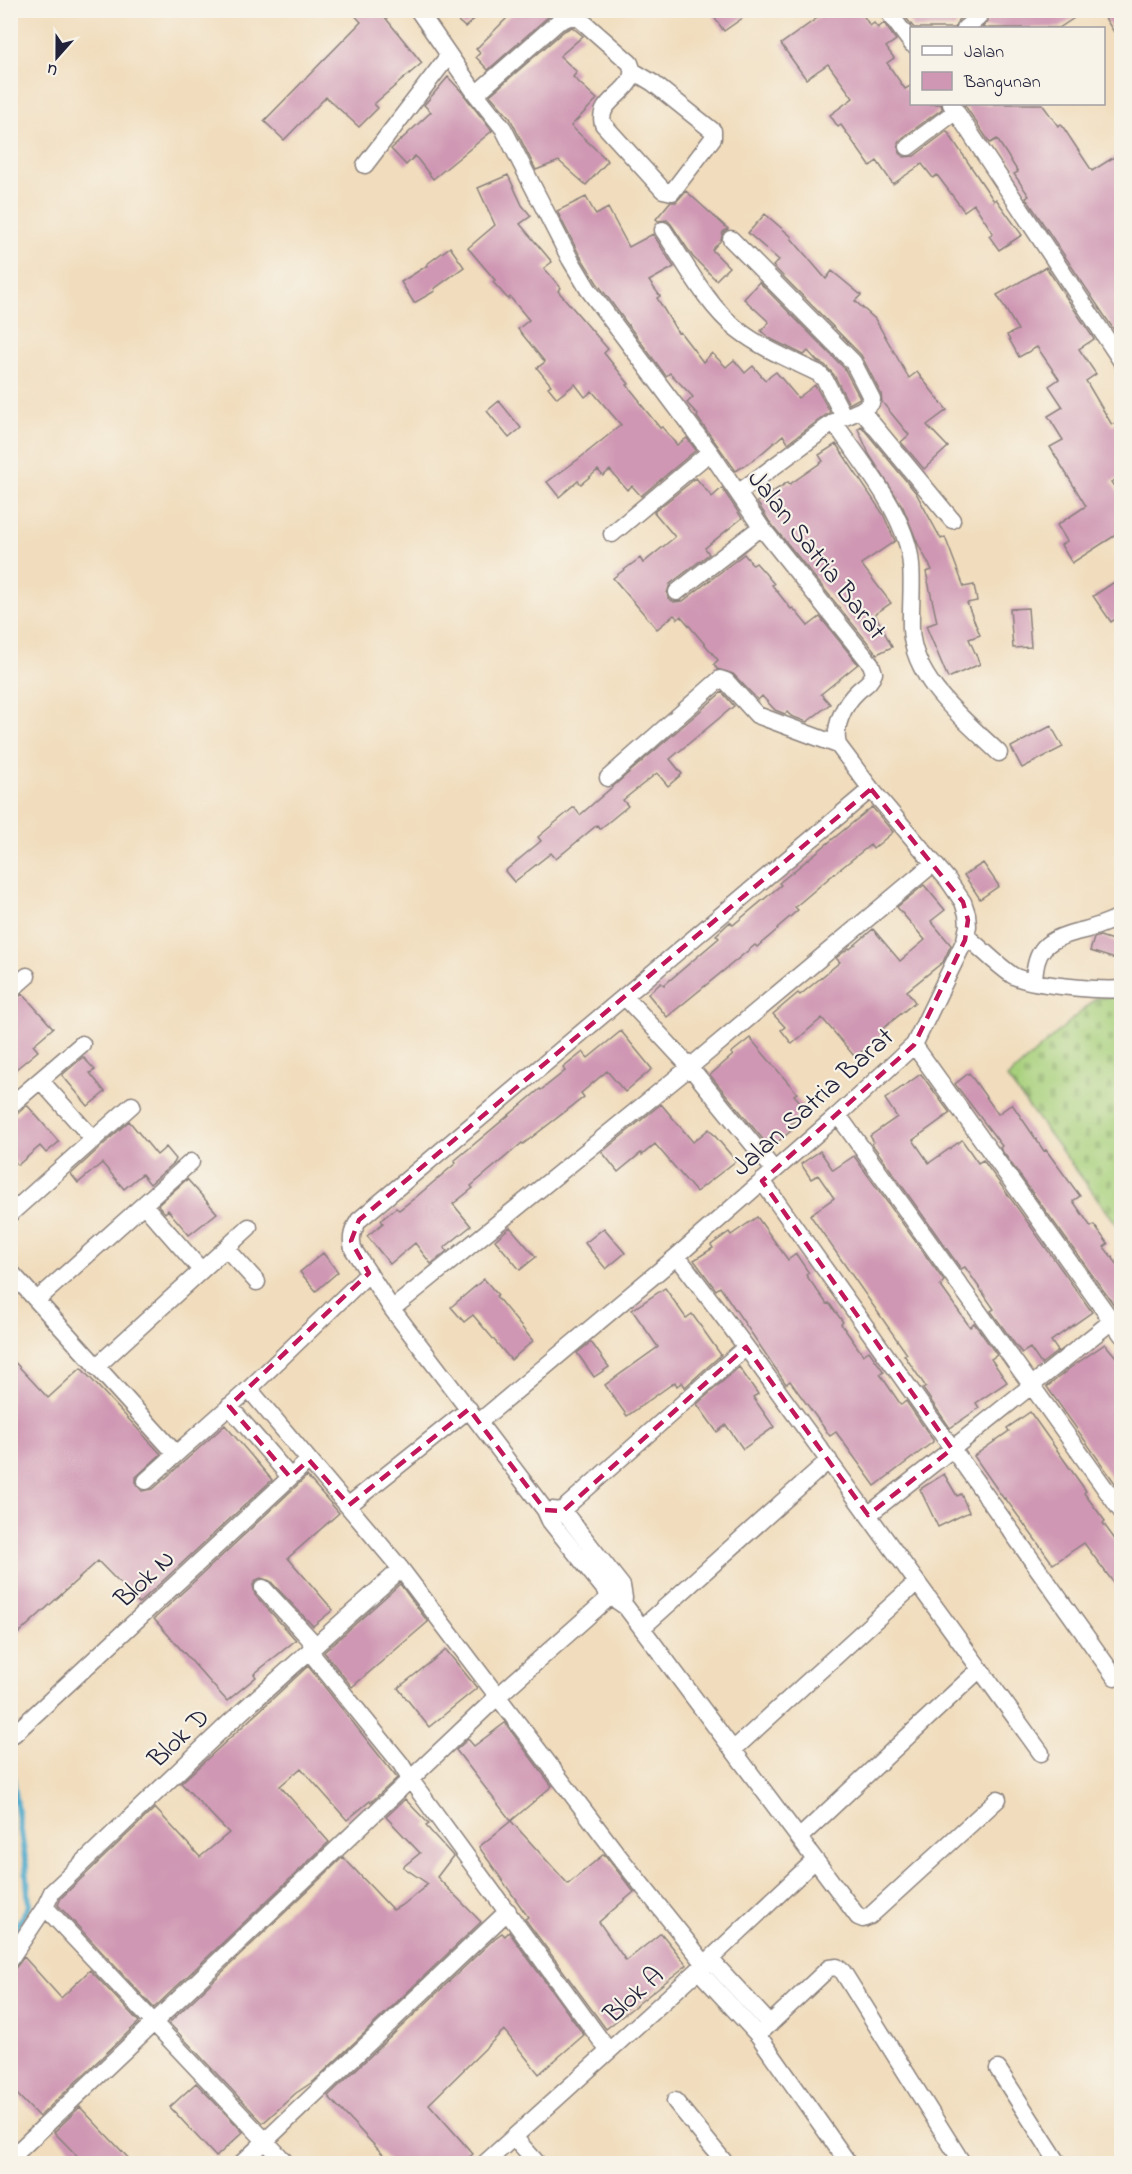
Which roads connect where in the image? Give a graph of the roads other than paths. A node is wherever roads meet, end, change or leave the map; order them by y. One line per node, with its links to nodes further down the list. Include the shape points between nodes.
1 (418, 10): 6 (street, Jalan Satria Barat)
2 (890, 12): 5 (street)
3 (978, 18): 4 (street)
4 (966, 27)
5 (910, 41)
6 (449, 55): 8 (street, Jalan Satria Barat); 11 (street)
7 (633, 71): 7 (street, via 630,81 606,107 602,121 663,190 672,192 713,138 713,131); 8 (street, via 630,63 590,26 572,16 553,26)
8 (476, 94): 17 (street, Jalan Satria Barat, via 503,128 588,289)
9 (953, 107): 10 (street); 14 (street)
10 (908, 147)
11 (365, 165)
12 (663, 230): 16 (street, via 703,290 735,328 825,380)
13 (730, 239): 15 (street, via 853,362 872,399)
14 (1122, 362)
15 (861, 410): 16 (street); 19 (street)
16 (839, 420): 18 (street); 24 (street, via 904,534 909,554 911,633 923,670 947,702)
17 (710, 452): 18 (street, Jalan Satria Barat); 21 (street)
18 (738, 493): 20 (street, Jalan Satria Barat)
19 (952, 520)
20 (761, 527): 22 (street); 23 (street, Jalan Satria Barat, via 873,668 871,681 856,693 841,715)
21 (612, 534)
22 (677, 592)
23 (838, 745): 25 (street, via 758,715 720,679); 26 (street, Jalan Satria Barat)
24 (999, 753)
25 (608, 778)
26 (871, 789): 27 (street, Jalan Satria Barat); 34 (street)
27 (934, 863): 29 (street, Jalan Satria Barat, via 963,902 968,920); 37 (street)
28 (1122, 916): 31 (street, via 1052,939 1038,956)
29 (966, 936): 31 (street, via 1013,975); 36 (street, Jalan Satria Barat)
30 (27, 976): 33 (street)
31 (1035, 981): 32 (street)
32 (1122, 989)
33 (10, 991)
34 (625, 997): 37 (street); 52 (street, via 359,1220 351,1241)
35 (82, 1044): 38 (street)
36 (914, 1045): 41 (street, Jalan Satria Barat); 56 (street)
37 (690, 1067): 44 (street); 55 (street)
38 (40, 1080): 40 (street); 42 (street)
39 (132, 1105): 42 (street)
40 (10, 1106)
41 (838, 1115): 44 (street, Jalan Satria Barat); 59 (street)
42 (94, 1140): 46 (street)
43 (191, 1162): 45 (street)
44 (768, 1176): 49 (street, Jalan Satria Barat); 63 (street)
45 (144, 1205): 50 (street); 54 (street)
46 (10, 1214)
47 (249, 1227): 48 (street)
48 (226, 1248): 50 (street); 53 (street)
49 (677, 1256): 57 (street); 62 (street, Jalan Satria Barat)
50 (201, 1270): 58 (street)
51 (10, 1271): 54 (street)
52 (369, 1273): 55 (street); 60 (street)
53 (257, 1282)
54 (37, 1300): 58 (street)
55 (392, 1309): 62 (street)
56 (1117, 1328): 59 (street)
57 (746, 1347): 66 (street); 71 (street)
58 (96, 1367): 64 (street)
59 (1032, 1385): 63 (street); 70 (street)
60 (249, 1389): 61 (street); 65 (street)
61 (229, 1406): 64 (street); 67 (street)
62 (474, 1416): 69 (street, Jalan Satria Barat); 71 (street)
63 (952, 1449): 72 (street); 80 (street)
64 (176, 1454): 68 (street)
65 (309, 1460): 67 (street, Blok N); 69 (street)
66 (829, 1460): 72 (street); 77 (street)
67 (290, 1477): 82 (street, Blok N)
68 (146, 1481)
69 (349, 1505): 73 (street)
70 (1122, 1512)
71 (553, 1514): 76 (street)
72 (868, 1515): 74 (street)
73 (401, 1569): 78 (street, Blok D); 81 (street)
74 (916, 1582): 79 (street); 83 (street)
75 (263, 1588): 78 (street, via 310,1639)
76 (616, 1591): 77 (street); 81 (street)
77 (642, 1628): 83 (street)
78 (313, 1649): 85 (street, via 314,1657); 89 (street, Blok D, via 60,1884)
79 (980, 1669): 84 (street); 87 (street)
80 (1115, 1677)
81 (497, 1697): 85 (street); 92 (street)
82 (14, 1734)
83 (734, 1750): 87 (street)
84 (1041, 1753)
85 (410, 1779): 90 (street); 93 (street)
86 (998, 1799): 88 (street, via 867,1918 855,1915)
87 (799, 1838): 88 (street)
88 (814, 1861): 92 (street, Blok A)
89 (45, 1907): 91 (street, Blok D); 93 (street)
90 (508, 1911): 95 (street); 99 (street)
91 (10, 1959)
92 (704, 1964): 94 (street); 95 (street, Blok A)
93 (153, 2023): 99 (street); 100 (street)
94 (764, 2029): 106 (street); 107 (street, via 829,1968 841,1969)
95 (608, 2050): 98 (street, Blok A)
96 (998, 2069): 108 (street)
97 (675, 2101): 105 (street)
98 (514, 2137): 103 (street, Blok A); 104 (street)
99 (266, 2141): 101 (street); 102 (street)
100 (10, 2159)
101 (241, 2163)
102 (287, 2163)
103 (484, 2163)
104 (538, 2163)
105 (726, 2163)
106 (849, 2163)
107 (963, 2163)
108 (1059, 2163)

